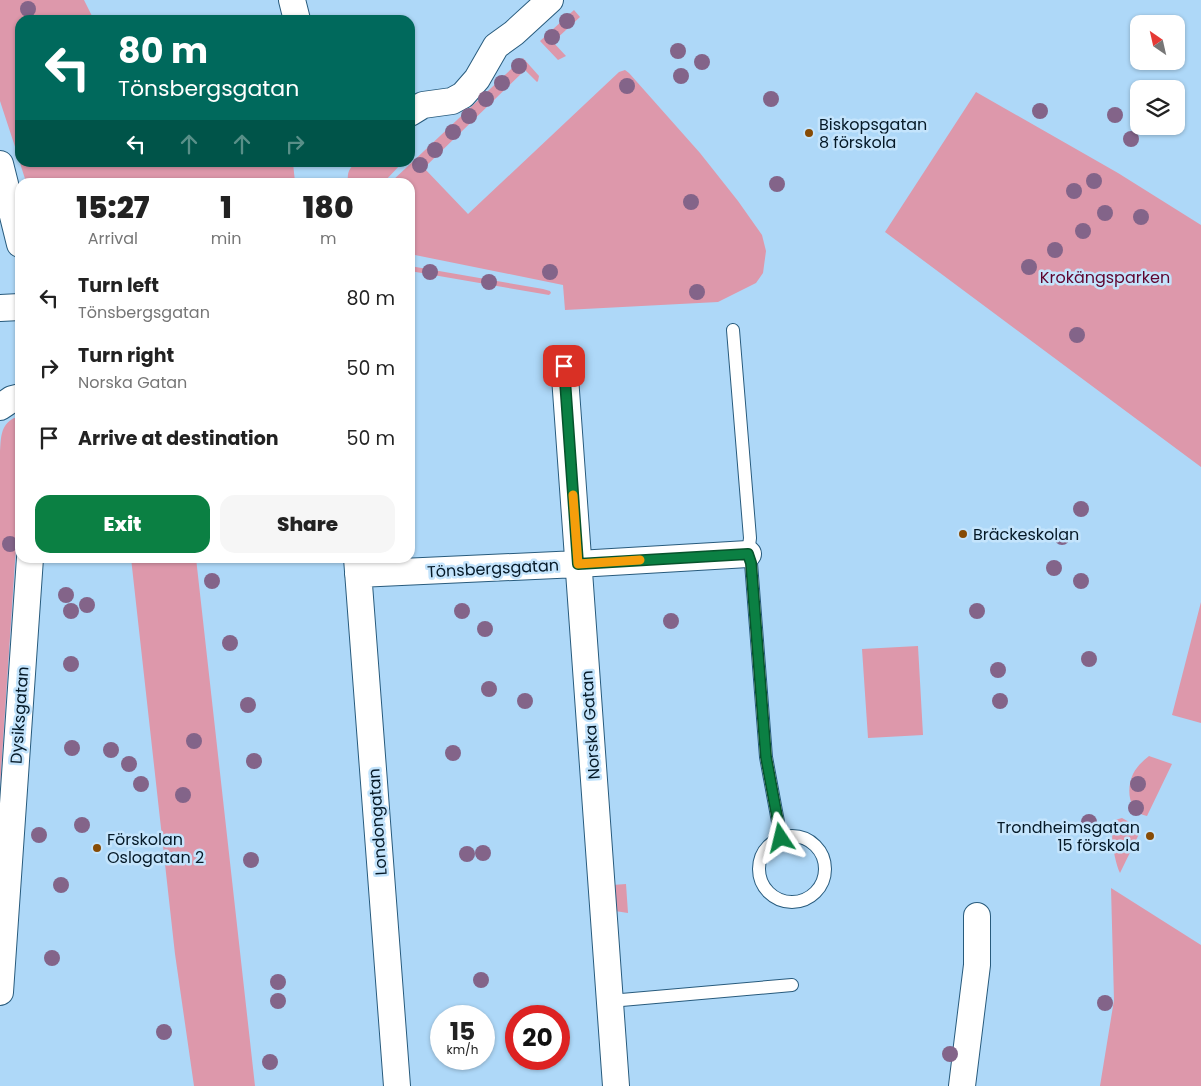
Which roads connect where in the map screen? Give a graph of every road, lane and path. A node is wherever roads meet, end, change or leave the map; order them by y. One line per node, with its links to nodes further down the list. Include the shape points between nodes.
1 (292, 0): 3 (street)
2 (550, 0): 4 (street, via 496,46 477,79 463,95)
3 (296, 15)
4 (415, 110)
5 (0, 164): 6 (street)
6 (15, 224)
7 (15, 307): 8 (street)
8 (0, 308)
9 (733, 330): 13 (lane, via 750,538)
10 (564, 363): 15 (street, Norska Gatan)
11 (15, 398): 12 (street)
12 (0, 408)
13 (748, 554): 15 (street, Tönsbergsgatan); 17 (lane, via 766,757)
14 (30, 563): 20 (street, Dysiksgatan)
15 (578, 564): 16 (street, Tönsbergsgatan); 21 (street, Norska Gatan)
16 (358, 566): 22 (street, Londongatan)
17 (781, 838): 17 (lane, via 802,837 812,842 824,859 826,870 819,890 800,902 778,900 762,884 759,873 764,852)
18 (977, 916): 24 (street, via 977,965)
19 (792, 985): 21 (lane)
20 (0, 992)
21 (610, 1001): 23 (street, Norska Gatan)
22 (397, 1086)
23 (616, 1086)
24 (962, 1086)

